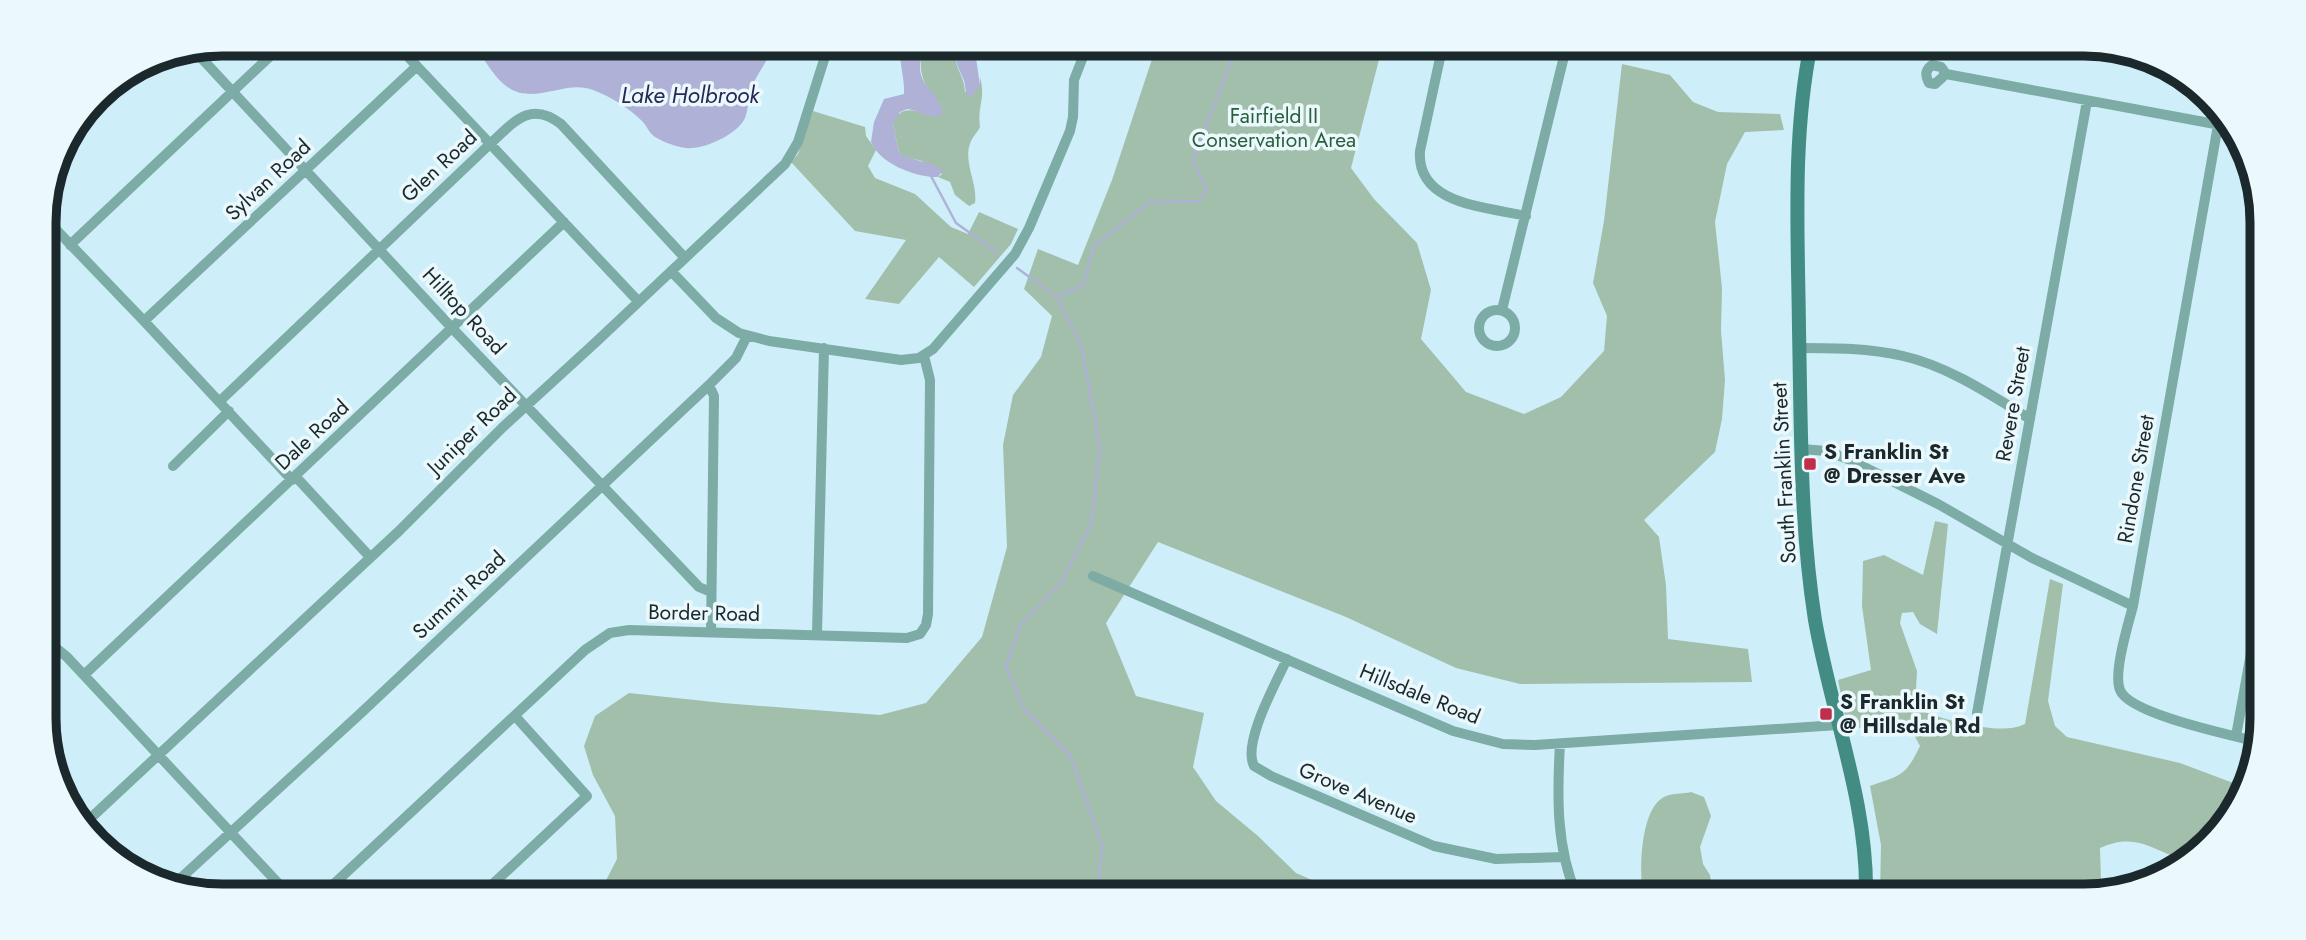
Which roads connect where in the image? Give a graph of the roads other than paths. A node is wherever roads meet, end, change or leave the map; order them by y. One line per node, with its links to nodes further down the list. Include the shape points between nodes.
1 (270, 56): 11 (street)
2 (407, 56): 9 (street)
3 (826, 56): 21 (street, Juniper Road, via 793,154)
4 (1083, 56): 30 (street, via 1074,80 1070,131 1023,242)
5 (1440, 56): 16 (street, via 1420,151 1423,176 1450,198)
6 (1564, 56): 16 (street)
7 (1807, 56): 29 (main road, South Franklin Street, via 1800,126)
8 (200, 57): 11 (street, Hilltop Road)
9 (417, 66): 14 (street); 15 (street, Sylvan Road)
10 (1946, 74): 12 (street)
11 (232, 91): 15 (street, Hilltop Road); 19 (street)
12 (2087, 101): 13 (street); 35 (street, Revere Street)
13 (2218, 125): 44 (street, Rindone Street)
14 (490, 144): 17 (street); 20 (street, Glen Road); 21 (street, Glen Road, via 530,114 551,117)
15 (306, 172): 20 (street, Hilltop Road); 25 (street, Sylvan Road)
16 (1526, 216): 24 (street)
17 (564, 222): 23 (street); 26 (street, Dale Road)
18 (56, 230): 19 (street)
19 (70, 245): 25 (street)
20 (379, 248): 26 (street, Hilltop Road); 32 (street, Glen Road)
21 (685, 258): 22 (street, Juniper Road)
22 (671, 271): 23 (street, Juniper Road); 27 (street, via 721,322)
23 (638, 302): 33 (street, Juniper Road)
24 (1502, 310)
25 (145, 321): 32 (street)
26 (452, 328): 33 (street, Hilltop Road); 38 (street, Dale Road)
27 (747, 336): 28 (street); 31 (street, Summit Road, via 736,358)
28 (824, 348): 30 (street, via 908,360); 46 (street)
29 (1800, 348): 35 (street, via 1848,348 1905,356 1951,374); 36 (main road, South Franklin Street)
30 (924, 356): 46 (street, Border Road, via 930,394 928,614 923,631 907,638)
31 (709, 385): 39 (street, Summit Road); 43 (street, via 714,396)
32 (220, 401): 34 (street)
33 (525, 406): 39 (street, Hilltop Road); 41 (street, Juniper Road)
34 (229, 411): 37 (street); 38 (street)
35 (2030, 419): 40 (street, Revere Street)
36 (1802, 449): 40 (street, via 1848,459); 53 (main road, South Franklin Street, via 1812,597)
37 (173, 466)
38 (294, 478): 41 (street); 50 (street, Dale Road)
39 (603, 486): 43 (street, Hilltop Road, via 699,587); 59 (street, Summit Road)
40 (2008, 544): 44 (street); 51 (street, Revere Street)
41 (370, 557): 57 (street, Juniper Road)
42 (1093, 576): 48 (street, Hillsdale Road)
43 (711, 592): 45 (street)
44 (2133, 606): 54 (street, Rindone Street, via 2120,667 2119,689 2127,701 2155,715)
45 (711, 632): 46 (street, Border Road); 52 (street, Border Road, via 610,633 589,646)
46 (817, 634)
47 (56, 649): 50 (street)
48 (1287, 659): 56 (street, Hillsdale Road, via 1469,737 1503,744); 60 (street, Grove Avenue, via 1253,738 1254,766 1434,846 1496,859)
49 (2250, 659): 54 (street)
50 (84, 675): 57 (street)
51 (1977, 713)
52 (515, 716): 63 (street, Border Road); 64 (street, via 587,796)
53 (1838, 725): 56 (street, Hillsdale Road); 66 (main road, South Franklin Street, via 1858,809)
54 (2236, 736): 55 (street, Rindone Street)
55 (2249, 740)
56 (1560, 744): 60 (street)
57 (158, 755): 58 (street, Juniper Road); 59 (street)
58 (94, 815)
59 (231, 833): 61 (street, Summit Road); 62 (street)
60 (1563, 857): 65 (street)
61 (180, 879)
62 (279, 884)
63 (334, 884)
64 (493, 884)
65 (1573, 884)
66 (1866, 884)

